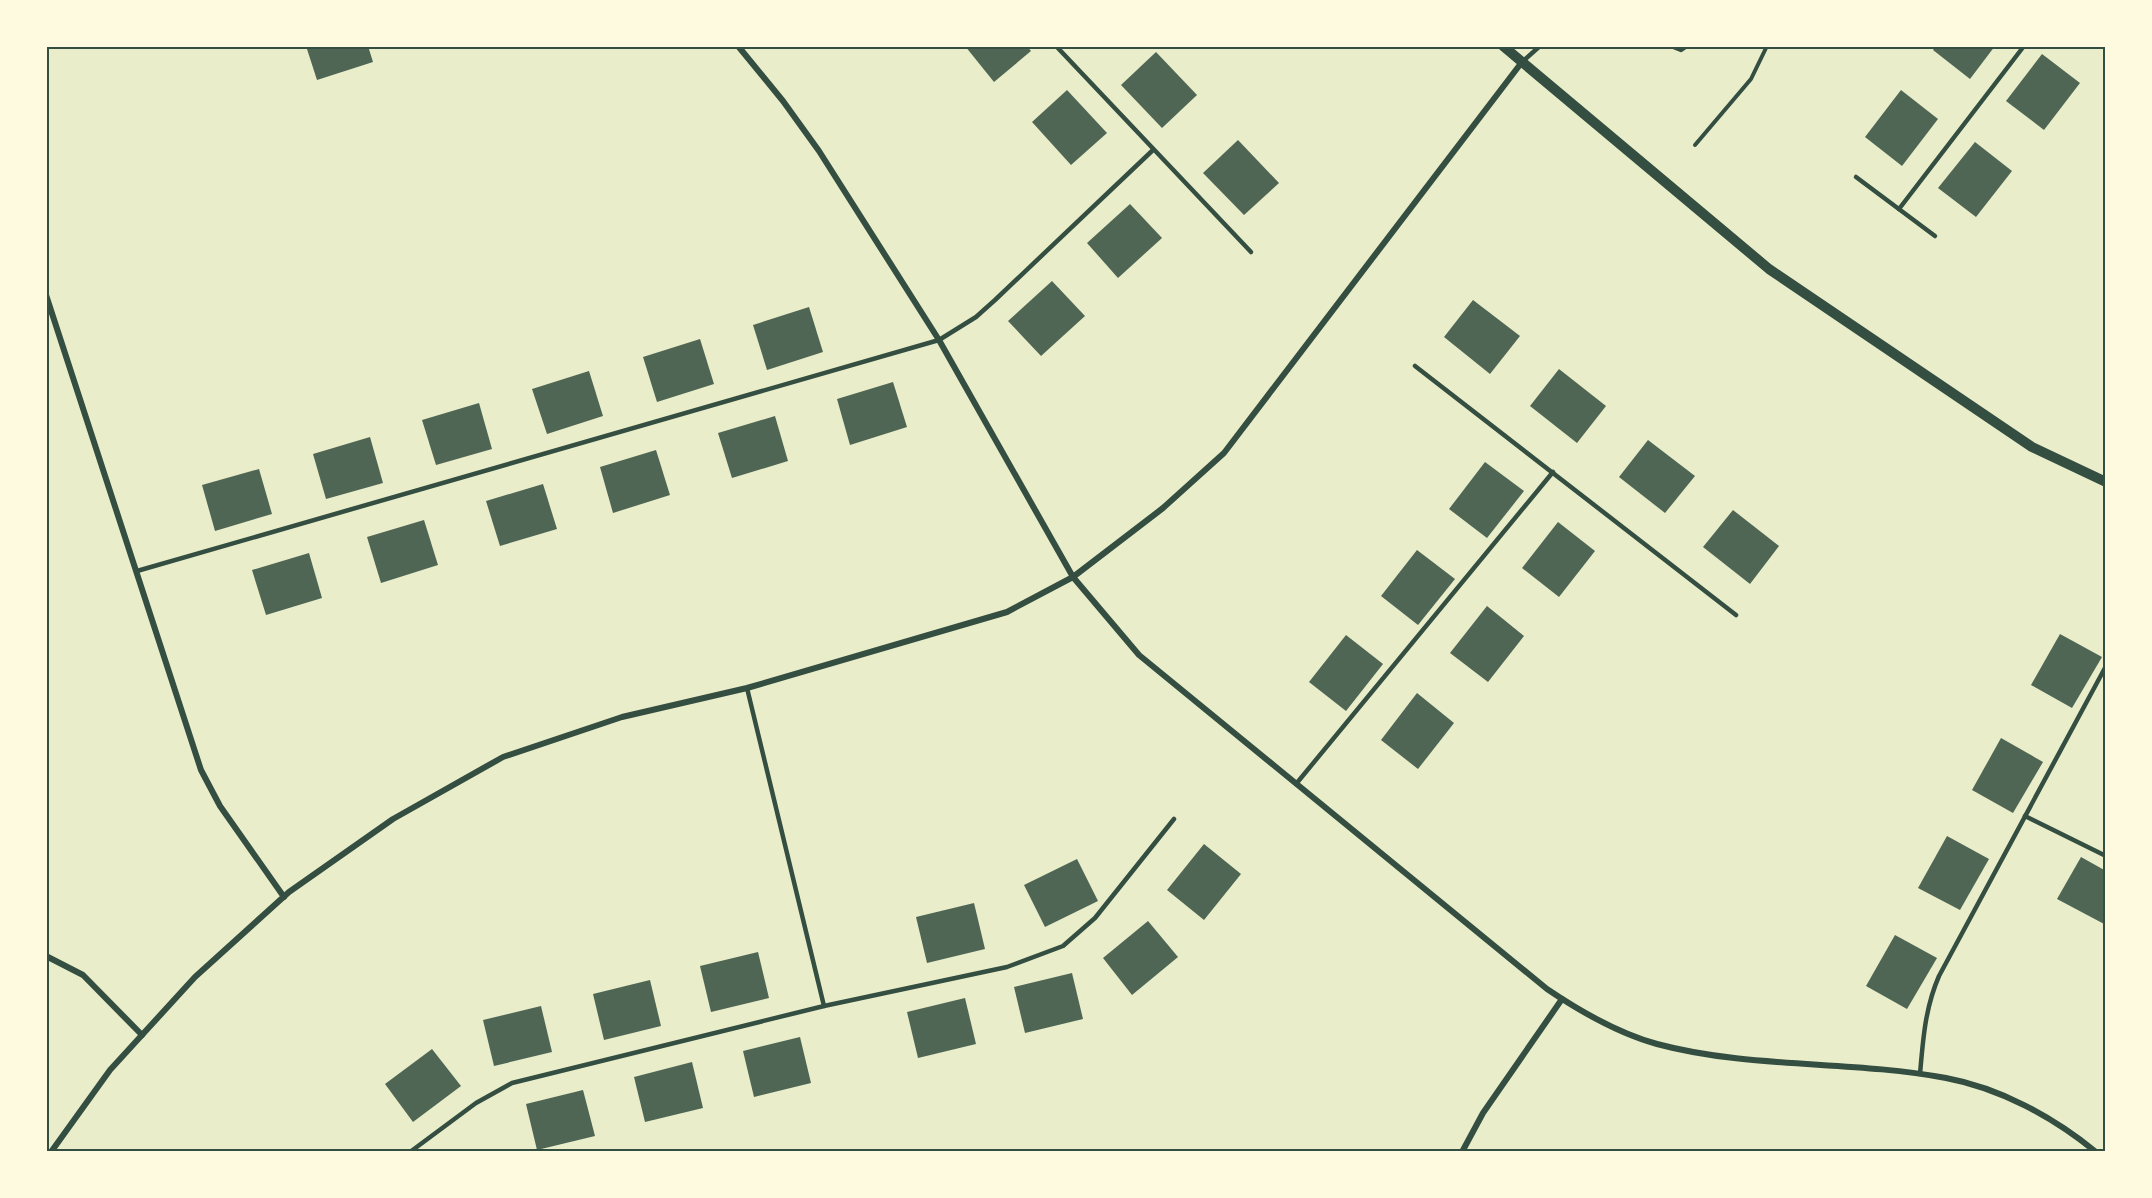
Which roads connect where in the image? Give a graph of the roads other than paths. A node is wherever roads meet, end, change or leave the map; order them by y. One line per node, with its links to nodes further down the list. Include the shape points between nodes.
1 (738, 46): 15 (street, via 819,151)
2 (1056, 46): 9 (lane)
3 (1503, 46): 8 (street)
4 (1540, 46): 8 (lane)
5 (1671, 46): 6 (lane, via 1681,50)
6 (1687, 46)
7 (2024, 46): 11 (lane)
8 (1522, 62): 18 (street, via 1768,269 2032,447); 20 (street, via 1224,453 1163,508)
9 (1153, 150): 13 (lane); 15 (lane, via 996,300)
10 (1856, 177): 11 (lane)
11 (1899, 209): 12 (lane)
12 (1935, 236)
13 (1251, 252)
14 (46, 295): 19 (street)
15 (939, 340): 19 (lane); 20 (street)
16 (1415, 366): 17 (lane)
17 (1553, 472): 21 (lane); 24 (lane)
18 (2106, 482)
19 (137, 571): 28 (street, via 201,770 220,806)
20 (1073, 577): 23 (street, via 1007,612); 24 (street, via 1139,655)
21 (1737, 615)
22 (2106, 666): 25 (lane)
23 (747, 688): 28 (street, via 622,717 503,757 393,819); 31 (lane)
24 (1296, 784): 30 (street)
25 (2025, 816): 27 (lane); 33 (lane, via 1931,995)
26 (1174, 819): 31 (lane, via 1095,918 1063,946 1007,967)
27 (2106, 856)
28 (284, 897): 32 (street, via 195,976)
29 (46, 956): 32 (street, via 83,975)
30 (1562, 999): 33 (street, via 1617,1029 1694,1053); 36 (street, via 1483,1113)
31 (824, 1006): 35 (lane, via 512,1083 476,1103)
32 (142, 1035): 34 (street, via 110,1070)
33 (1920, 1074): 37 (street, via 1985,1089 2021,1103)
34 (51, 1152)
35 (410, 1152)
36 (1462, 1152)
37 (2096, 1152)

